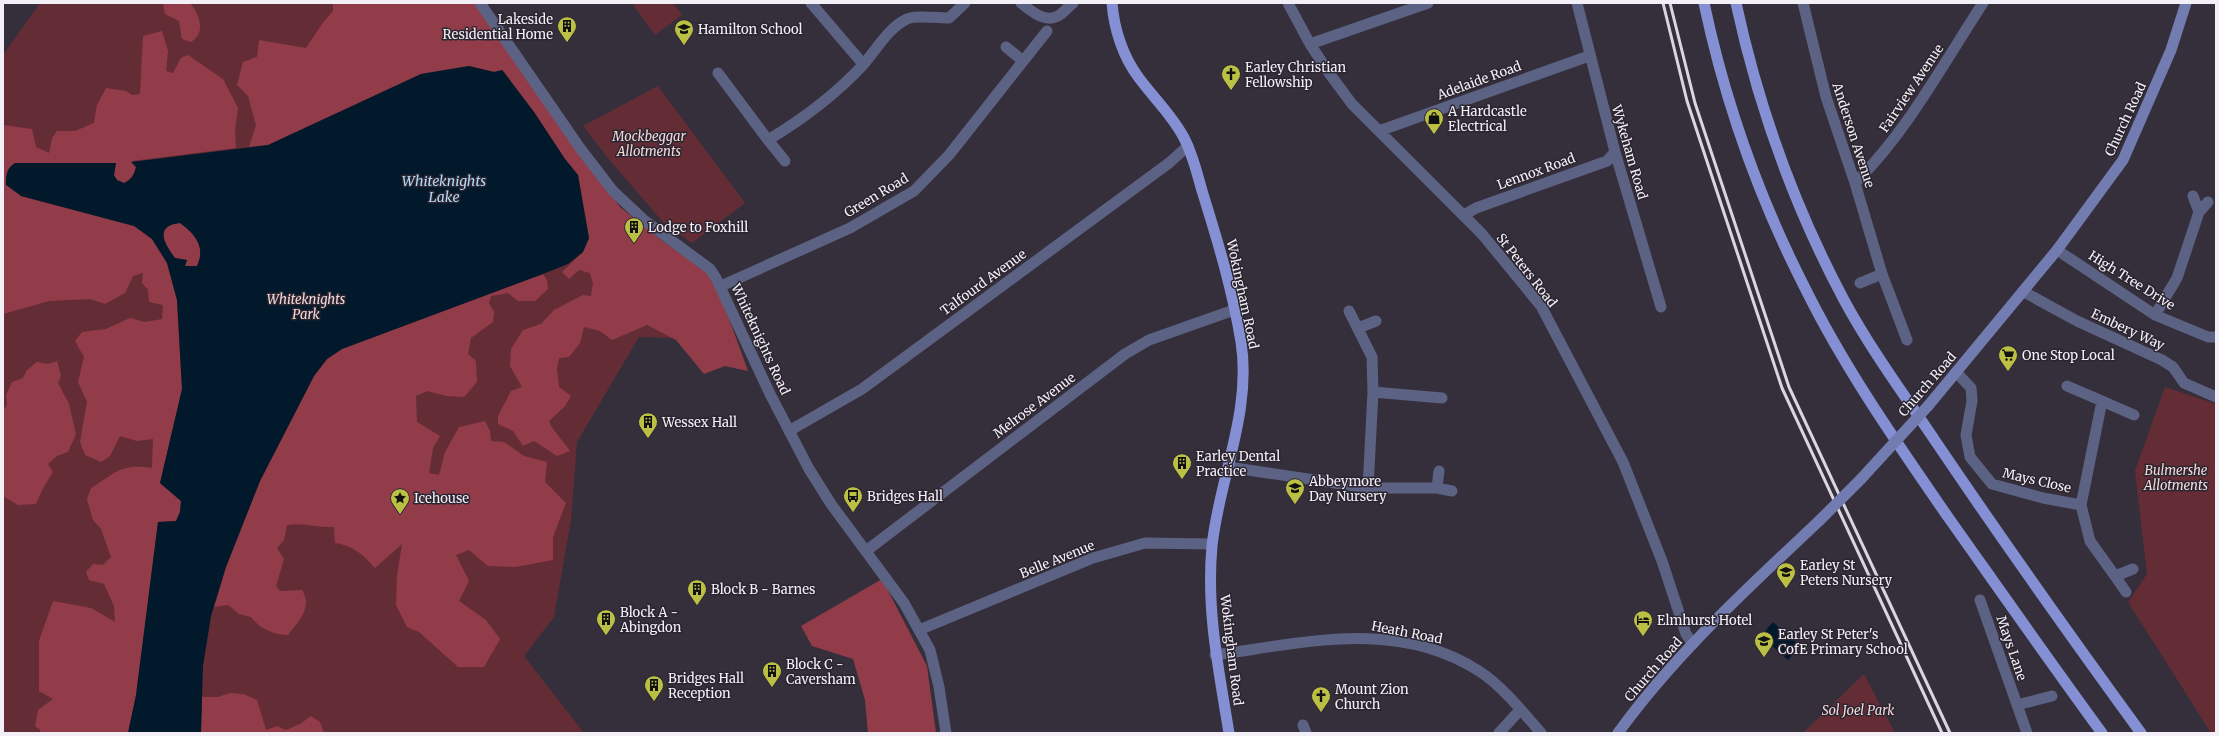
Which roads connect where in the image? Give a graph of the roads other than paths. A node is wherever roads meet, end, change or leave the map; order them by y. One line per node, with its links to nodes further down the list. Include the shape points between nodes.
1 (480, 3): 35 (street, Whiteknights Road, via 583,153 613,192 645,221 710,269)
2 (811, 3): 20 (street)
3 (965, 3): 20 (street, via 949,18 909,18 901,22)
4 (1021, 3): 5 (street, via 1041,18 1060,15)
5 (1073, 3)
6 (1112, 3): 24 (main road, Wokingham Road, via 1118,34 1130,63 1140,80 1171,117)
7 (1288, 3): 16 (street, St Peters Road)
8 (1428, 3): 16 (street)
9 (1577, 3): 18 (street, Wykeham Road)
10 (1704, 3): 77 (main road, via 1726,92 1753,170 1786,249 1830,334 1909,461)
11 (1736, 3): 78 (main road, via 1757,84 1785,166 1802,210 1845,300 1983,512)
12 (1803, 3): 27 (street, Anderson Avenue, via 1826,98)
13 (1983, 3): 27 (street, Fairview Avenue, via 1878,161)
14 (2186, 3): 32 (main road, Church Road, via 2171,50 2123,160)
15 (1047, 31): 19 (street, Green Road)
16 (1310, 44): 22 (street, St Peters Road, via 1352,104)
17 (1006, 47): 19 (street)
18 (1589, 56): 22 (street, Adelaide Road); 25 (street, Wykeham Road)
19 (1023, 61): 35 (street, Green Road, via 949,155 914,192 850,228)
20 (863, 64): 23 (street, via 805,118)
21 (718, 73): 23 (street)
22 (1379, 131): 31 (street, St Peters Road)
23 (768, 140): 26 (street)
24 (1188, 146): 38 (main road, Wokingham Road, via 1216,235); 52 (street, Talfourd Avenue, via 1169,163 862,389)
25 (1615, 152): 31 (street, Lennox Road, via 1607,161 1476,208); 37 (street, Wykeham Road)
26 (785, 161)
27 (1855, 183): 33 (street, Anderson Avenue)
28 (2193, 196): 30 (street)
29 (2208, 202): 30 (street)
30 (2198, 212): 40 (street, via 2177,278)
31 (1464, 215): 66 (street, St Peters Road, via 1541,306 1584,386 1623,462 1662,561 1686,634)
32 (2057, 250): 36 (main road, Church Road); 40 (street, High Tree Drive)
33 (1882, 274): 34 (street); 44 (street, Anderson Avenue)
34 (1860, 282)
35 (721, 286): 52 (street, Whiteknights Road)
36 (2024, 292): 45 (main road, Church Road); 48 (street, Embery Way, via 2077,321 2162,360 2173,367 2184,383)
37 (1661, 307)
38 (1234, 310): 53 (main road, Wokingham Road, via 1243,365 1240,408); 60 (street, Melrose Avenue, via 1149,340 1125,354)
39 (1350, 311): 42 (street)
40 (2155, 315): 43 (street, High Tree Drive, via 2208,337)
41 (1376, 321): 42 (street)
42 (1358, 328): 47 (street, via 1372,357)
43 (2216, 337)
44 (1907, 340)
45 (1956, 372): 58 (street, Mays Close, via 1971,388 1972,401 1966,435 1970,457 1992,484 2043,498); 66 (main road, Church Road, bridge, via 1861,479)
46 (2067, 386): 50 (street)
47 (1374, 392): 49 (street); 55 (street)
48 (2216, 397)
49 (1442, 398)
50 (2102, 401): 51 (street); 58 (street, Mays Close)
51 (2134, 415)
52 (789, 430): 60 (street, Whiteknights Road, via 831,504)
53 (1228, 467): 55 (street); 59 (main road, Wokingham Road)
54 (1438, 471): 56 (street)
55 (1368, 488): 56 (street)
56 (1437, 488): 57 (street)
57 (1452, 491)
58 (2082, 505): 62 (street, Mays Close, via 2090,541)
59 (1212, 544): 65 (street, Belle Avenue, via 1145,543 1101,556); 67 (main road, Wokingham Road, via 1210,602)
60 (866, 551): 65 (street, Whiteknights Road, via 904,603)
61 (2133, 569): 62 (street)
62 (2115, 576): 63 (street, Mays Close)
63 (2126, 592)
64 (1980, 600): 69 (street, Mays Lane)
65 (919, 630): 71 (street, Whiteknights Road, via 932,657)
66 (1693, 644): 75 (main road, Church Road, via 1643,699)
67 (1215, 655): 70 (street, Heath Road, via 1332,638 1373,638 1452,656 1480,672); 72 (main road, Wokingham Road)
68 (2052, 696): 69 (street)
69 (2018, 705): 76 (street, Mays Lane)
70 (1520, 710): 73 (street); 74 (street, Heath Road)
71 (946, 733)
72 (1229, 733)
73 (1499, 733)
74 (1541, 733)
75 (1618, 733)
76 (2026, 733)
77 (2102, 733)
78 (2141, 733)

